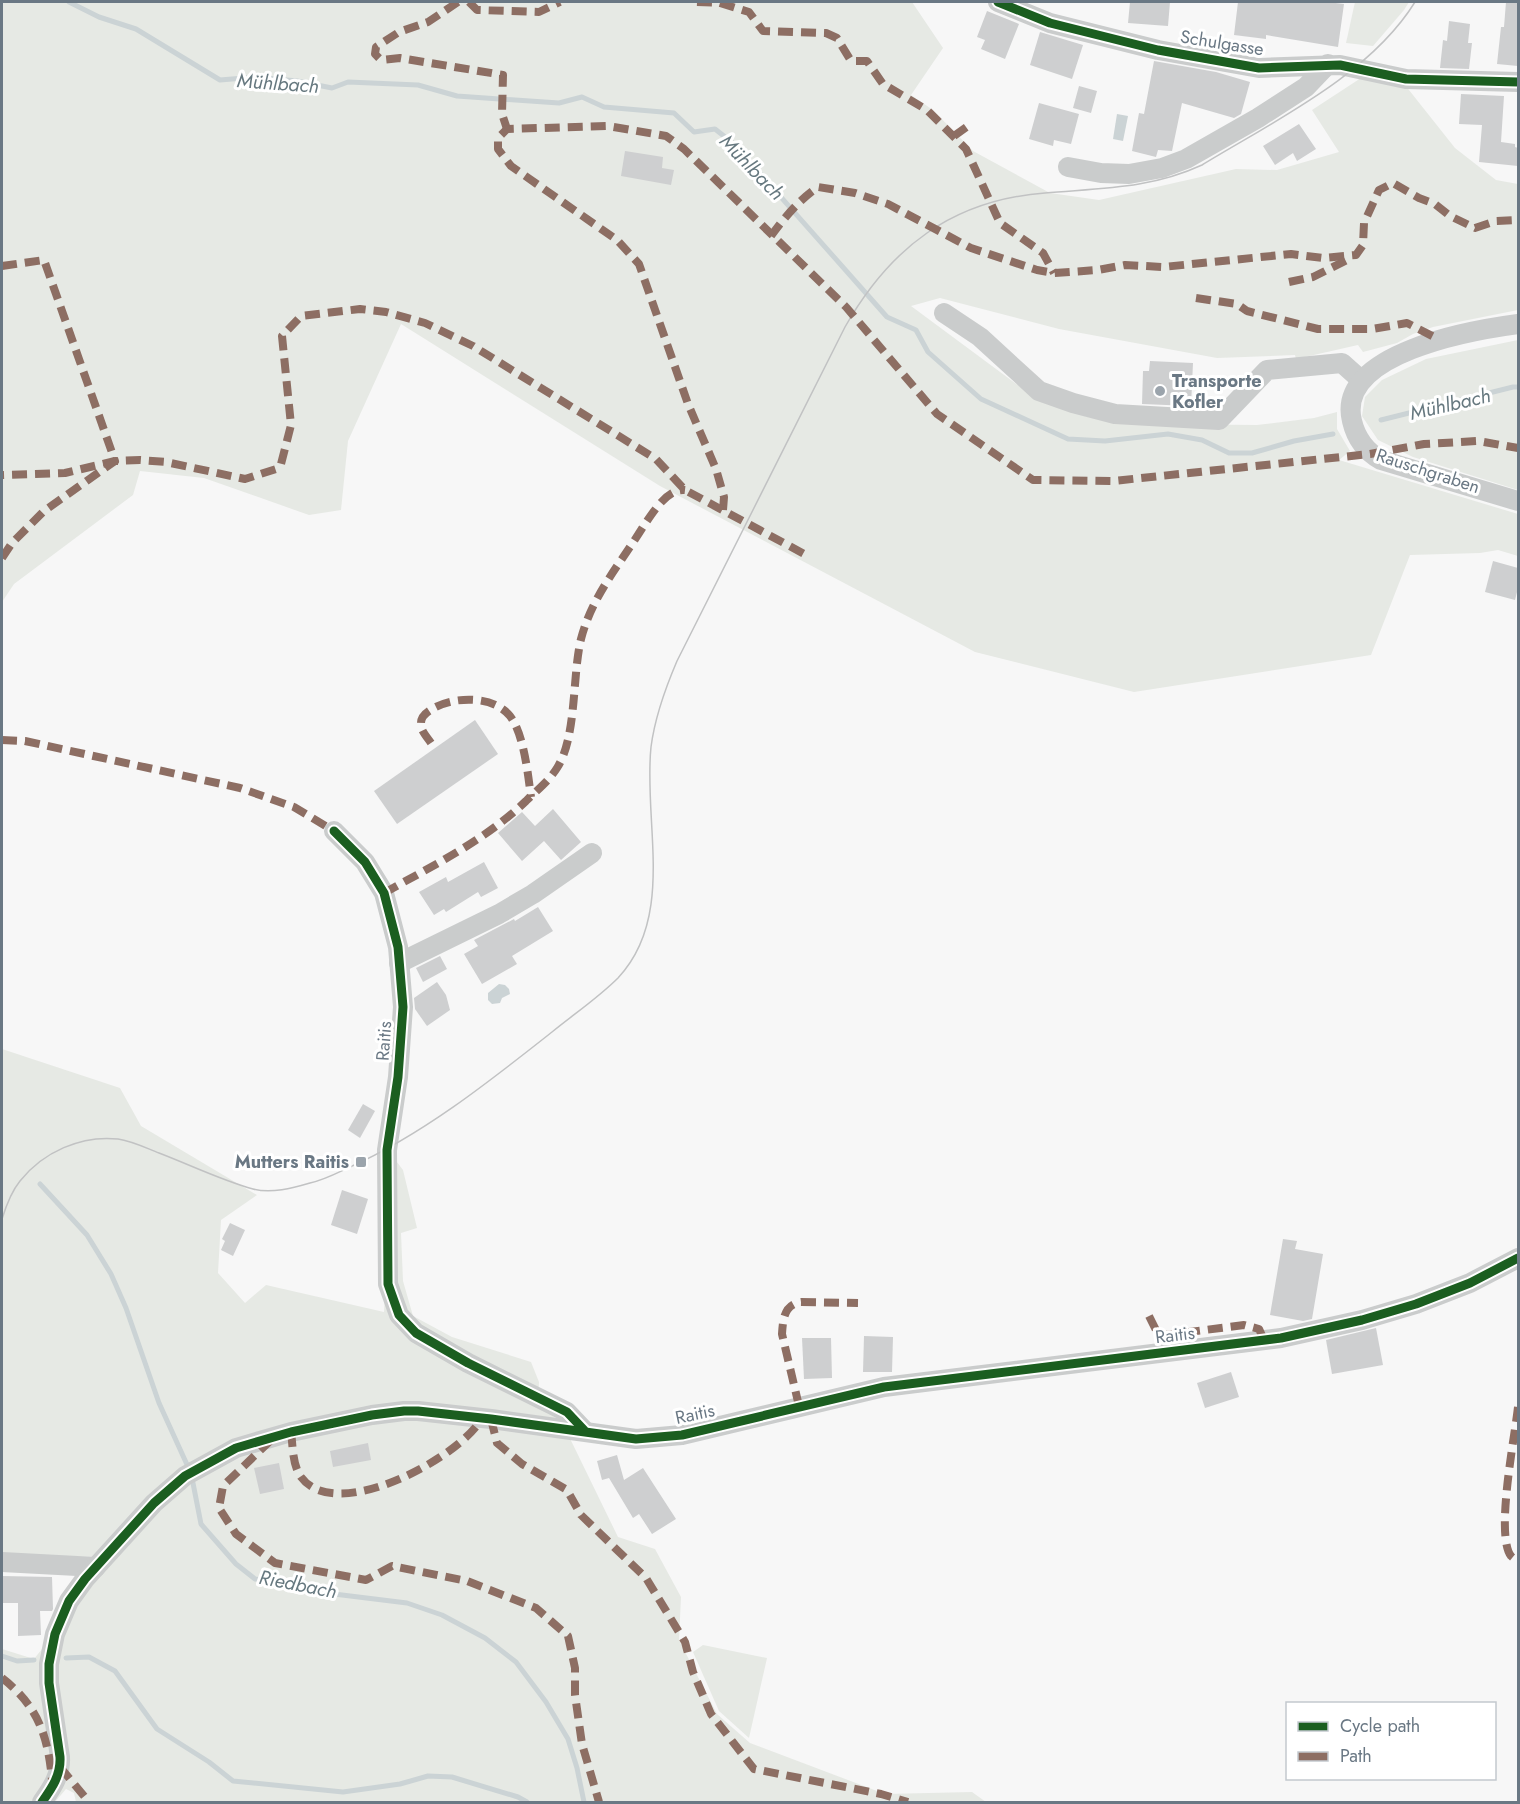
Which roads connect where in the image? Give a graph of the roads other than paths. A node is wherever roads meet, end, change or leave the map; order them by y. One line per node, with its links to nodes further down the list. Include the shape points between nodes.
1 (998, 2): 2 (street, Schulgasse, via 1050,23 1158,50 1259,68)
2 (1328, 64): 3 (street, Schulgasse, via 1406,79); 4 (street, via 1306,87 1186,159 1129,174)
3 (1518, 82)
4 (1068, 167)
5 (944, 313): 7 (street, via 980,337 1039,391 1115,414 1219,420 1267,370 1342,363)
6 (1518, 324): 7 (street, via 1438,339 1379,365)
7 (1361, 380): 8 (street, Rauschgraben, via 1350,403 1351,416 1354,430 1370,454)
8 (1518, 501)
9 (334, 831): 11 (street, Raitis, via 365,862 384,893)
10 (592, 853): 11 (street, via 499,914)
11 (399, 963): 13 (street, Raitis, via 403,1007 387,1150 388,1284 399,1315 416,1333 567,1412)
12 (1518, 1258): 13 (street, Raitis, via 1470,1283 1416,1304 1281,1338 891,1386 668,1437 636,1439)
13 (584, 1430): 15 (street, via 417,1411 372,1415 291,1432 236,1448 189,1474 144,1512)
14 (2, 1562): 15 (street)
15 (96, 1567): 16 (street, via 69,1601 52,1644 49,1683 60,1762 58,1776)
16 (42, 1803)

